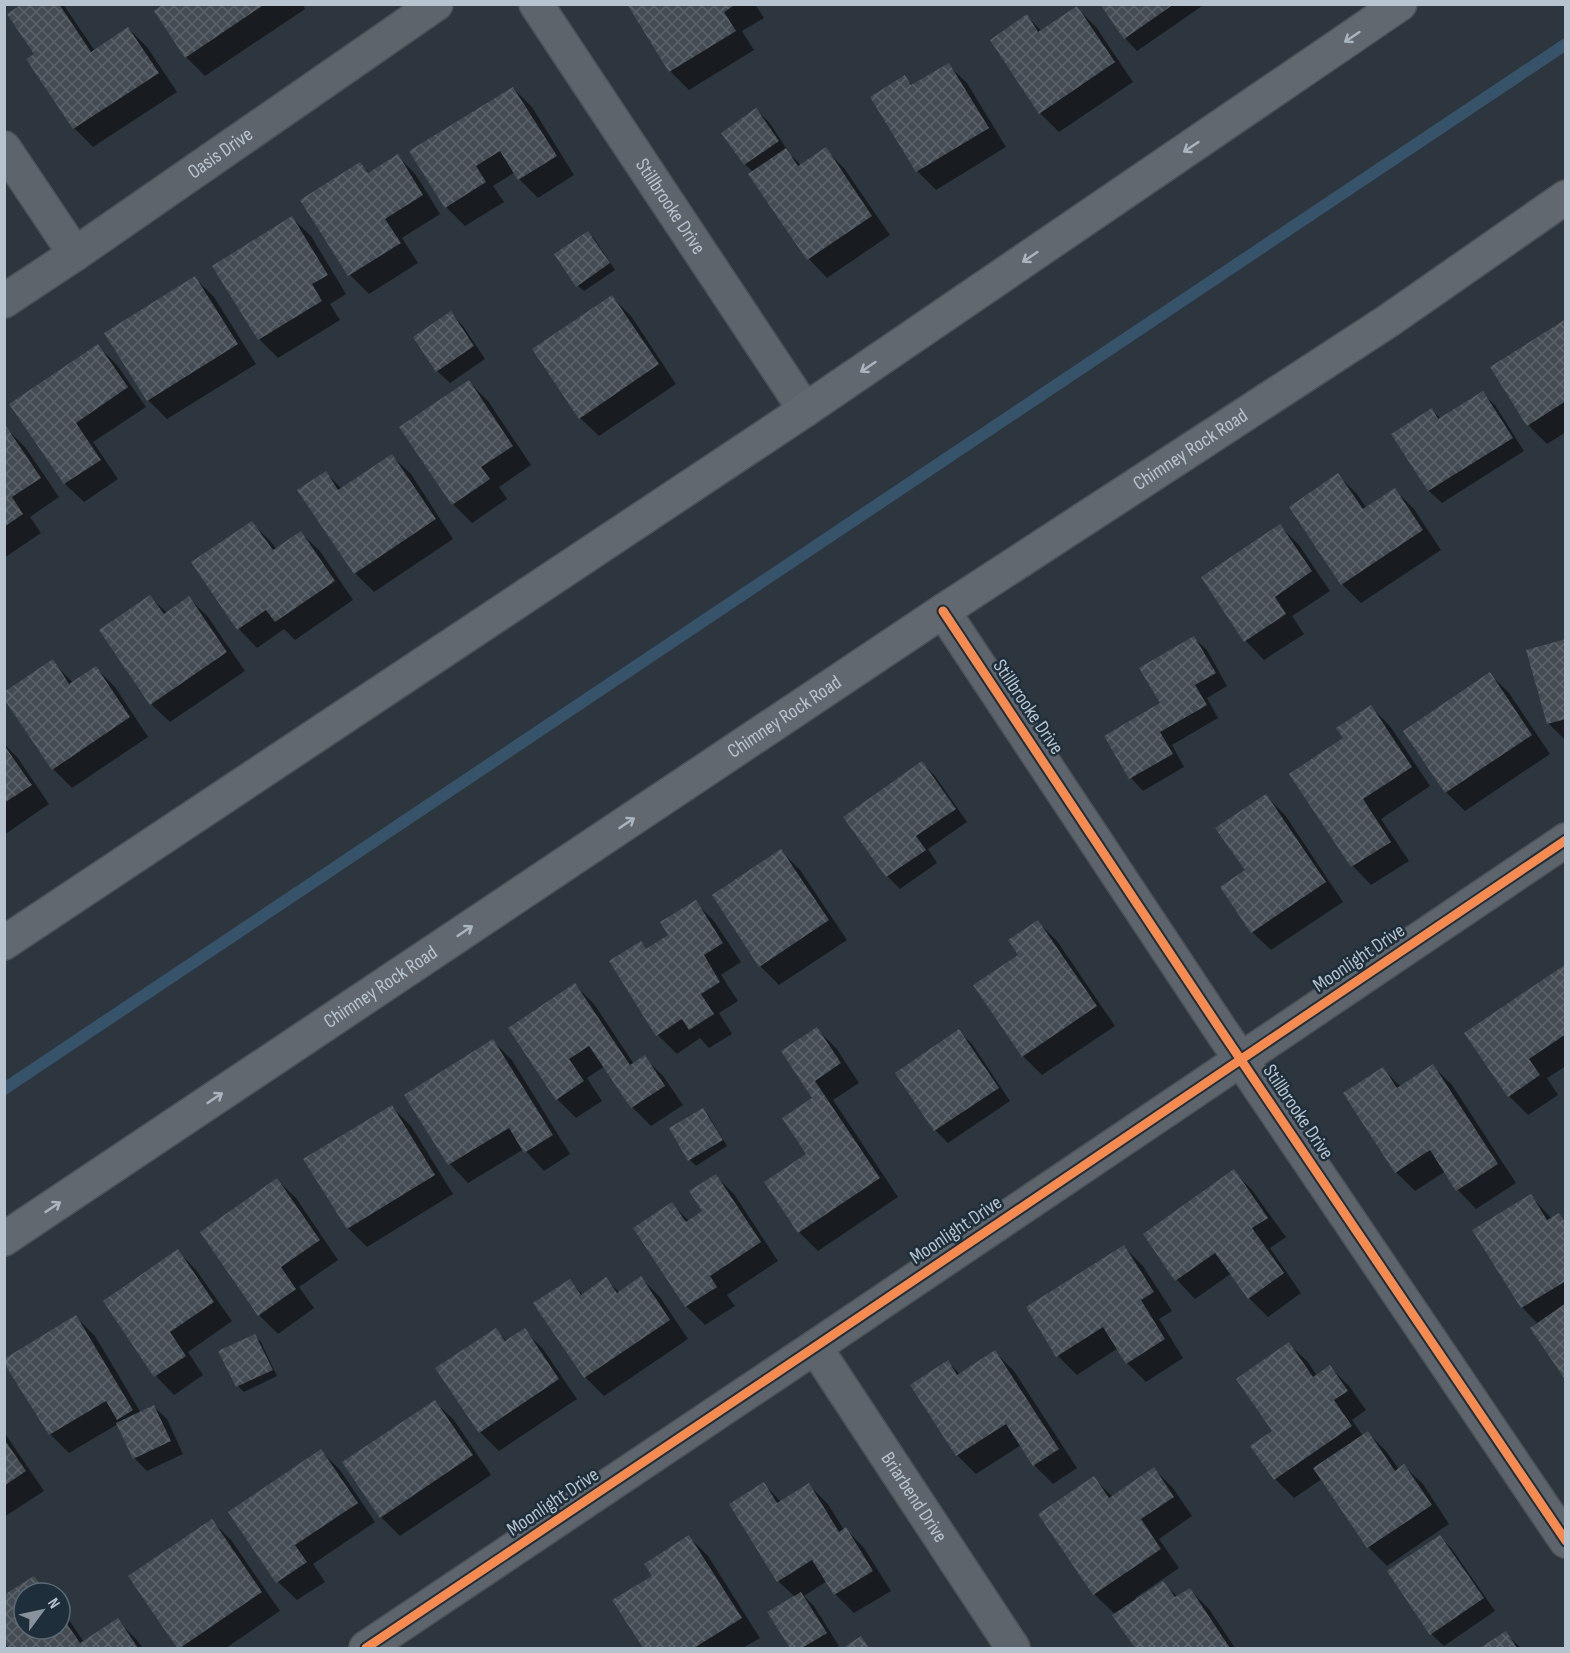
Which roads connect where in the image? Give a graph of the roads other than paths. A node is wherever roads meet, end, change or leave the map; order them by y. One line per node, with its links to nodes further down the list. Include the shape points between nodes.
1 (436, 4): 6 (street, Oasis Drive)
2 (536, 4): 8 (street, Stillbrooke Drive)
3 (1400, 4): 8 (main road, one-way to 8)
4 (4, 148): 6 (street)
5 (1566, 197): 9 (main road, Chimney Rock Road, via 1388,321)
6 (75, 254): 7 (street, Oasis Drive)
7 (4, 301)
8 (805, 410): 11 (main road)
9 (943, 611): 12 (street, Stillbrooke Drive); 13 (main road, Chimney Rock Road, one-way to 9)
10 (1566, 840): 12 (street, Moonlight Drive)
11 (4, 943)
12 (1241, 1060): 14 (street, Moonlight Drive); 15 (street, Stillbrooke Drive)
13 (4, 1239)
14 (815, 1347): 16 (street, Moonlight Drive); 17 (street, Briarbend Drive)
15 (1566, 1541)
16 (377, 1645)
17 (1013, 1648)

